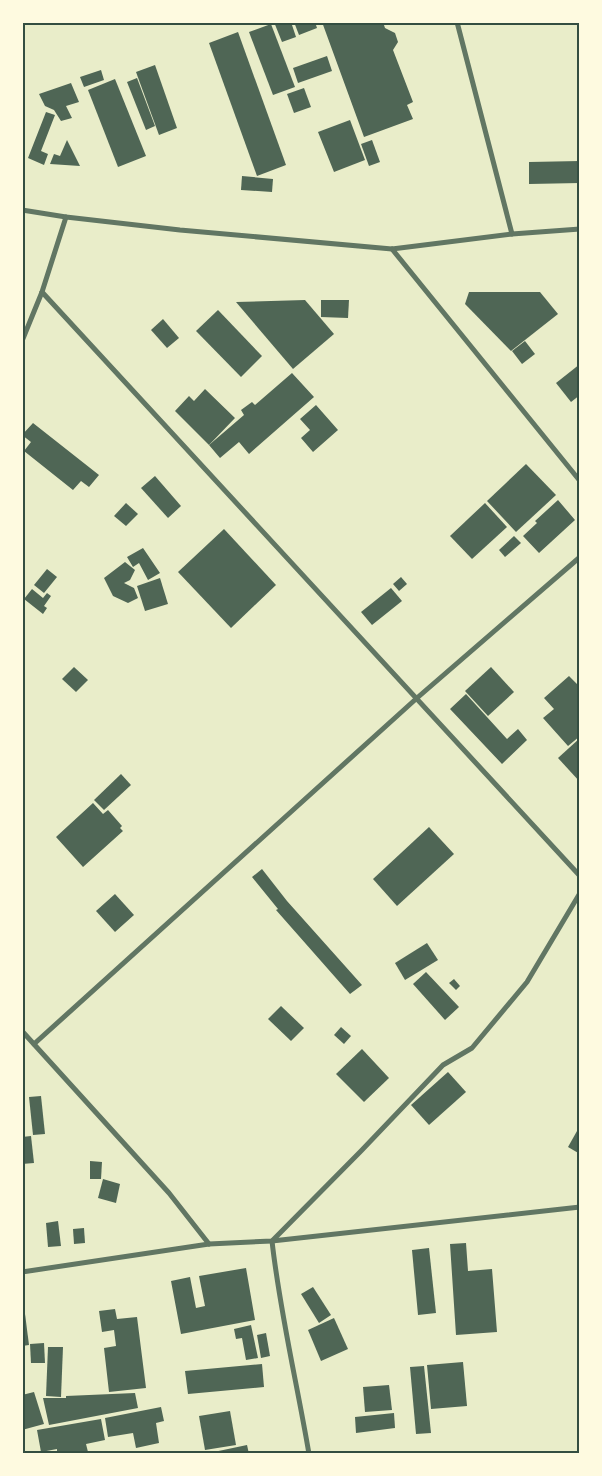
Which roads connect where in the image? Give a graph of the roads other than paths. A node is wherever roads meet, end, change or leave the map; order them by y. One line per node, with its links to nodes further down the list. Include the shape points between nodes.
1 (457, 22): 5 (street)
2 (22, 210): 3 (street)
3 (66, 217): 6 (street); 7 (street)
4 (580, 229): 5 (street)
5 (512, 234): 6 (street)
6 (392, 249): 9 (street)
7 (42, 292): 8 (street); 11 (street)
8 (22, 341)
9 (580, 481)
10 (580, 557): 11 (street)
11 (417, 698): 12 (street); 15 (street)
12 (580, 876)
13 (580, 893): 17 (street, via 527,982 472,1048 443,1065)
14 (22, 1031): 15 (street)
15 (34, 1044): 18 (street, via 168,1193)
16 (580, 1207): 17 (street)
17 (272, 1241): 18 (street); 20 (street)
18 (209, 1244): 19 (street)
19 (22, 1272)
20 (309, 1454)

